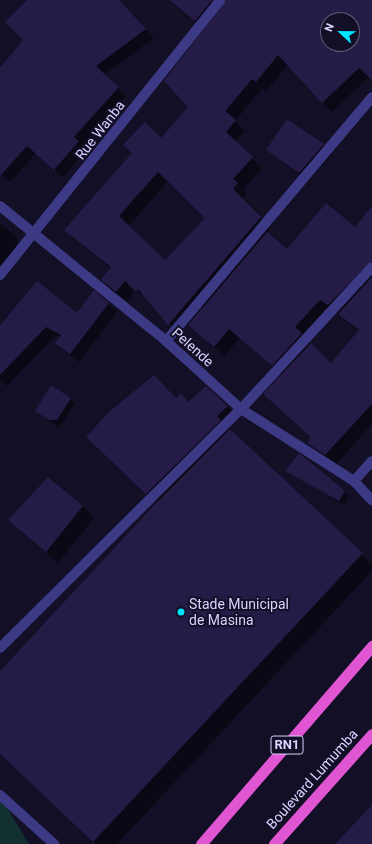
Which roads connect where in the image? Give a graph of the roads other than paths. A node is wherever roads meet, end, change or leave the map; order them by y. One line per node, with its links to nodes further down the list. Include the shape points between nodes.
1 (220, 0): 4 (street, Rue Wanba)
2 (372, 97): 7 (street)
3 (0, 206): 4 (street, Pelende)
4 (35, 235): 6 (street, Rue Wanba); 7 (street, Pelende)
5 (372, 267): 8 (street)
6 (0, 275)
7 (166, 341): 8 (street, Pelende)
8 (241, 409): 10 (street, Pelende); 13 (street)
9 (372, 461): 10 (street)
10 (354, 481): 11 (street, Pelende)
11 (372, 500)
12 (372, 646): 17 (highway, RN1)
13 (0, 648)
14 (372, 734): 18 (highway, Boulevard Lumumba)
15 (0, 795): 16 (street)
16 (54, 844)
17 (201, 844)
18 (274, 844)

